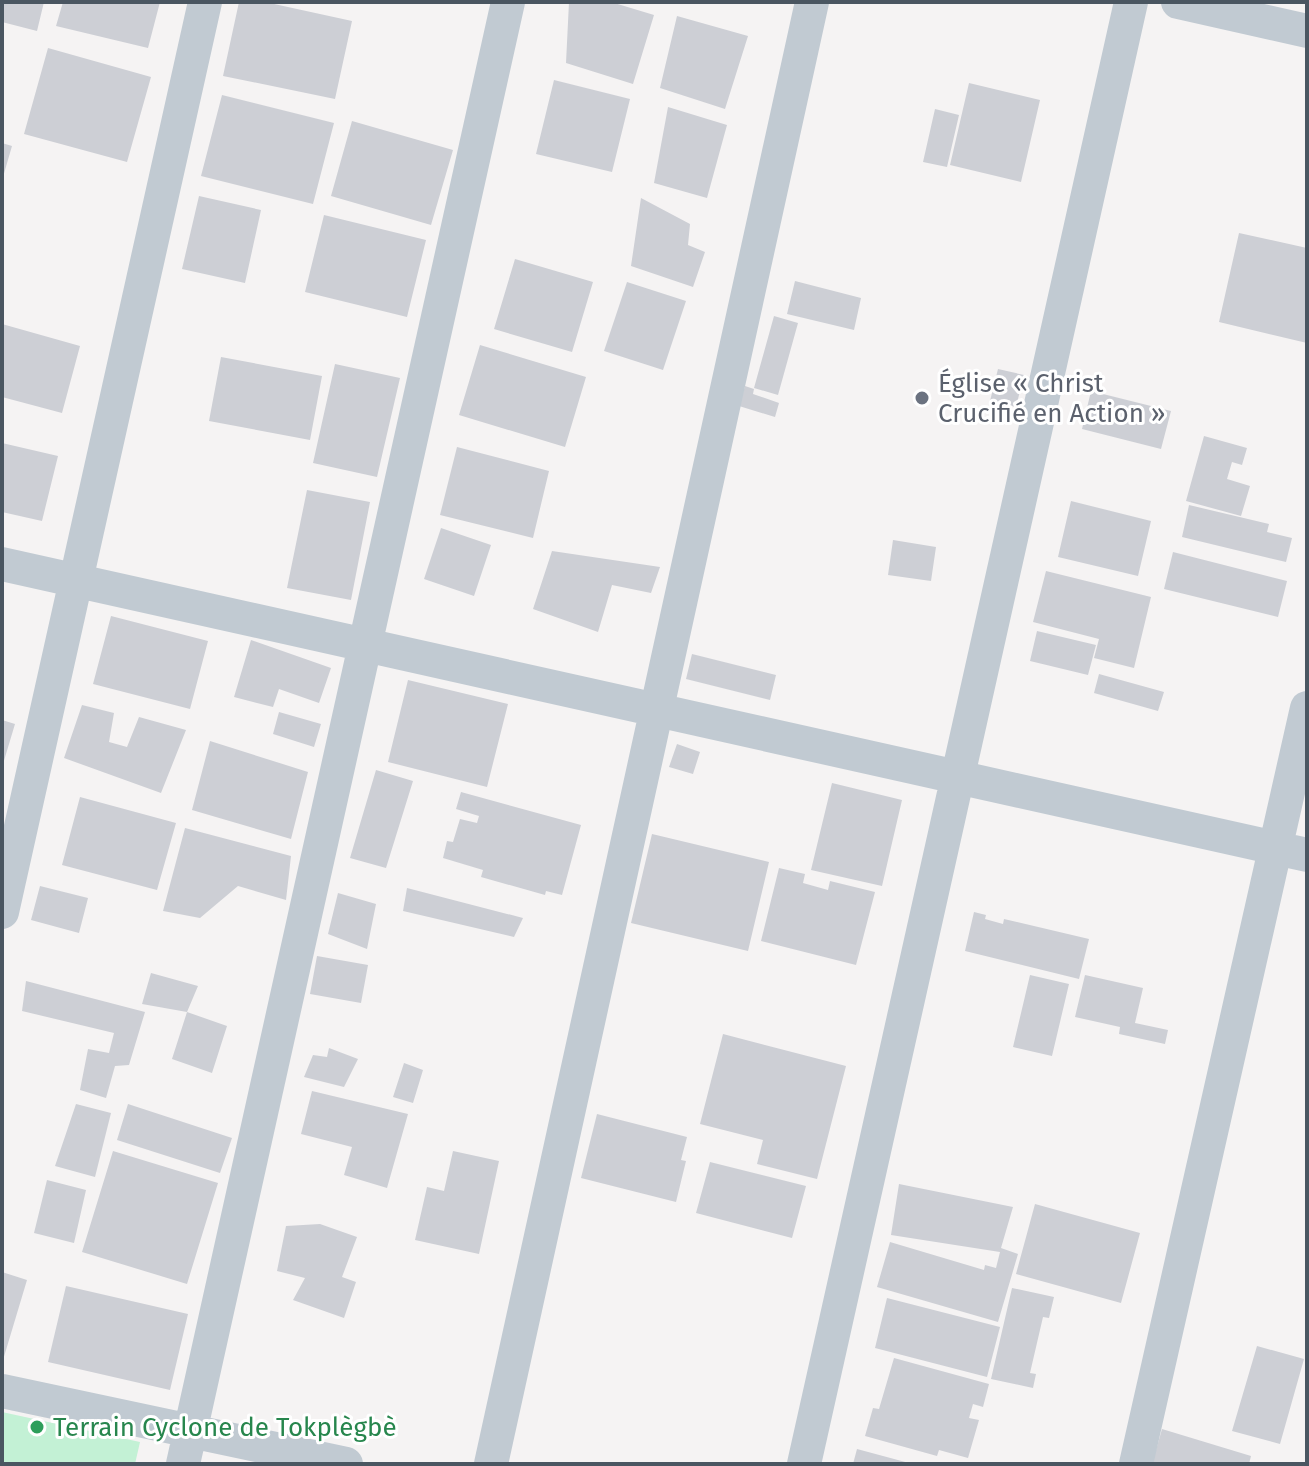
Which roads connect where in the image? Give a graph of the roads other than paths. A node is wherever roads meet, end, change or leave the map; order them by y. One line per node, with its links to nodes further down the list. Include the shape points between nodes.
1 (205, 2): 8 (street)
2 (508, 2): 9 (street)
3 (812, 2): 11 (street)
4 (1131, 2): 12 (street)
5 (1178, 2): 6 (street)
6 (1307, 31)
7 (2, 564): 8 (street)
8 (76, 580): 9 (street); 14 (street)
9 (365, 645): 11 (street); 16 (street)
10 (1307, 708): 13 (street)
11 (657, 710): 12 (street); 19 (street)
12 (958, 777): 13 (street); 20 (street)
13 (1291, 852): 21 (street)
14 (2, 912)
15 (2, 1391): 16 (street)
16 (190, 1431): 17 (street); 18 (street)
17 (183, 1464)
18 (346, 1464)
19 (491, 1464)
20 (804, 1464)
21 (1136, 1464)

